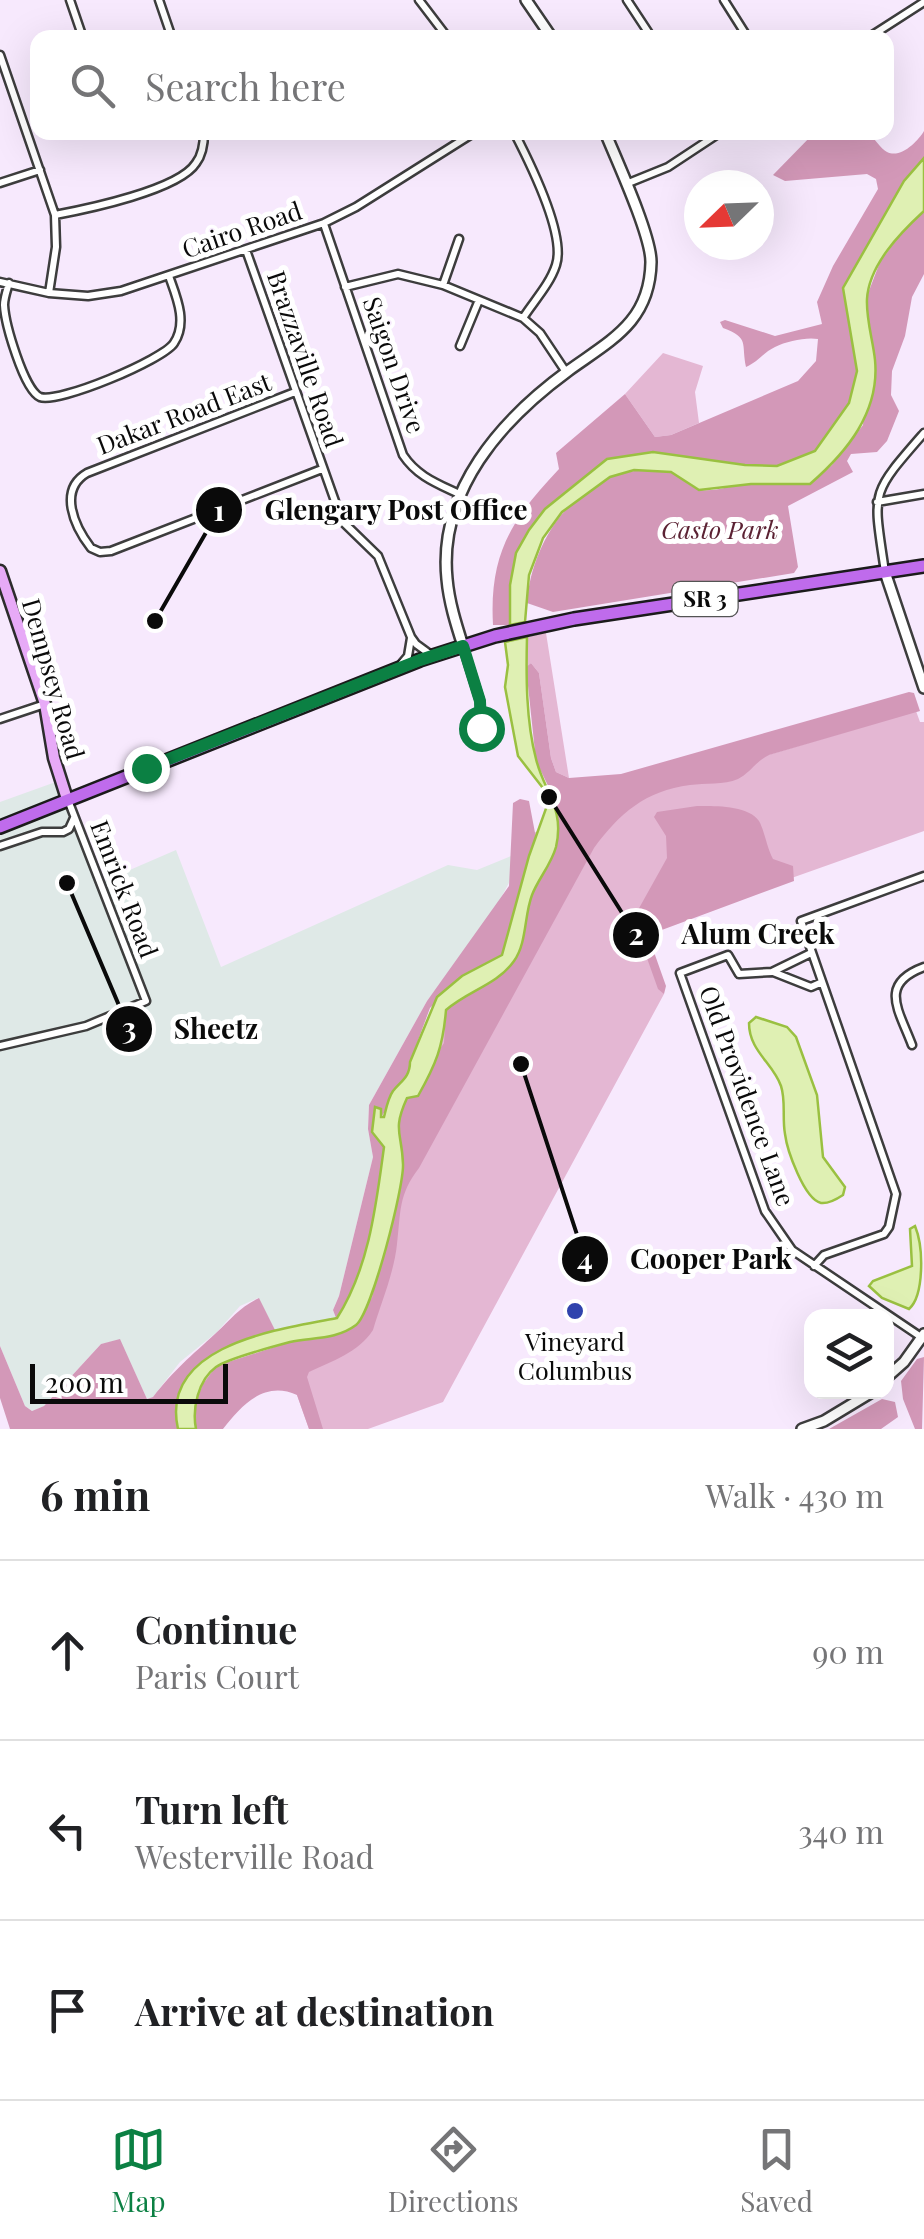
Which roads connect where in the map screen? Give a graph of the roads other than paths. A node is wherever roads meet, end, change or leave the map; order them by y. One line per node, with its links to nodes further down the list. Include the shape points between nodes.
1 (70, 0): 8 (street)
2 (159, 0): 9 (street)
3 (419, 0): 10 (street)
4 (526, 0): 11 (street)
5 (627, 0): 12 (street)
6 (724, 0): 13 (street)
7 (924, 2): 14 (street)
8 (79, 30)
9 (169, 30)
10 (442, 30)
11 (547, 30)
12 (647, 30)
13 (743, 30)
14 (880, 30)
15 (0, 55): 21 (street)
16 (204, 140): 24 (street, via 196,164 181,178)
17 (462, 140): 25 (street, Cairo Road)
18 (517, 140): 34 (street, via 558,239 558,262)
19 (608, 140): 23 (street)
20 (707, 140): 23 (street, via 668,167)
21 (40, 170): 22 (street); 24 (street)
22 (0, 183)
23 (626, 184): 36 (street, via 651,258 647,295 613,341)
24 (55, 215): 32 (street)
25 (324, 224): 27 (street, Cairo Road); 31 (street, Saigon Drive)
26 (459, 239): 30 (street)
27 (246, 250): 28 (street, Cairo Road); 37 (street, Brazzaville Road)
28 (169, 276): 29 (street, via 182,318 175,342 156,360 54,399 28,386 9,330); 32 (street, Cairo Road, via 88,296)
29 (4, 282): 32 (street, Cairo Road)
30 (443, 285): 31 (street, via 398,274); 33 (street)
31 (345, 287): 40 (street, Saigon Drive, via 403,454 422,477)
32 (49, 293)
33 (478, 300): 34 (street); 35 (street)
34 (523, 318): 36 (street)
35 (460, 346)
36 (566, 372): 40 (street, via 489,446)
37 (296, 392): 39 (street, Brazzaville Road); 39 (street, Dakar Road East, via 76,479 70,502 90,548 111,551)
38 (924, 433): 42 (street, via 886,476)
39 (322, 469): 46 (street, Brazzaville Road, via 342,522 385,568)
40 (459, 494): 47 (street, via 446,579)
41 (924, 494): 42 (street)
42 (876, 502): 45 (street)
43 (924, 566): 45 (main road, SR 3)
44 (0, 571): 51 (main road, Dempsey Road)
45 (885, 572): 47 (main road, SR 3, via 539,626); 50 (street)
46 (411, 636): 48 (street, Brazzaville Road); 49 (street, via 408,656)
47 (463, 646): 48 (main road, SR 3); 53 (street)
48 (432, 656): 49 (main road, SR 3)
49 (396, 670): 54 (main road, SR 3)
50 (924, 688)
51 (45, 704): 52 (street); 54 (main road, Dempsey Road)
52 (0, 719)
53 (481, 728)
54 (67, 798): 55 (street, Emrick Road); 56 (main road, SR 3)
55 (74, 817): 57 (street, Emrick Road, via 63,832); 64 (street, Emrick Road, via 146,1001 86,1026)
56 (0, 825)
57 (0, 846)
58 (924, 876): 59 (street, via 801,920)
59 (811, 953): 61 (street); 62 (street)
60 (924, 967): 63 (street, via 895,988)
61 (772, 972): 62 (street, via 811,987); 65 (street, Old Providence Lane, via 739,974 728,956 680,973 765,1212 792,1250)
62 (820, 983): 65 (street, via 896,1194 884,1234 824,1255)
63 (912, 1045)
64 (0, 1046)
65 (814, 1266): 66 (street, Old Providence Lane)
66 (923, 1336): 67 (street)
67 (894, 1371)
68 (860, 1399): 69 (street)
69 (802, 1429)

